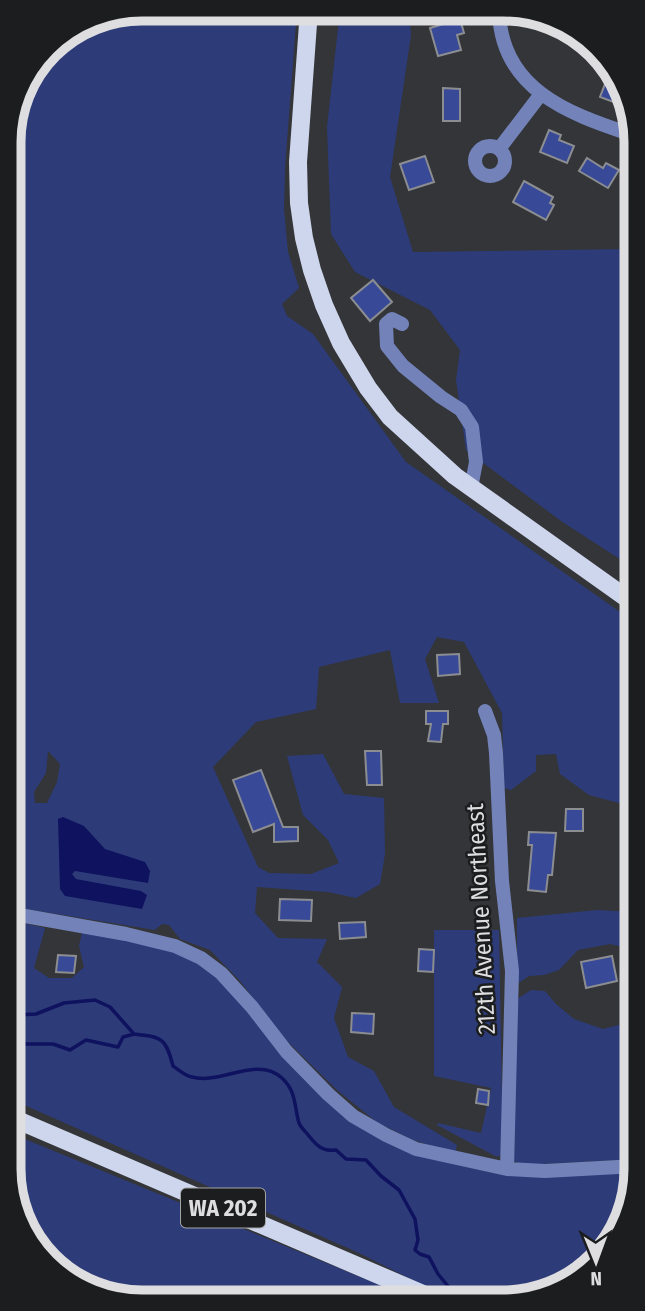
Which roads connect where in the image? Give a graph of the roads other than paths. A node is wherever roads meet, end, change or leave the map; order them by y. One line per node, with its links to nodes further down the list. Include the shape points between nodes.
1 (308, 21): 7 (main road, via 299,203 324,305 341,343 390,417)
2 (500, 21): 3 (street, via 515,67)
3 (541, 94): 4 (street, via 588,121); 5 (street)
4 (623, 132)
5 (499, 149)
6 (402, 324): 7 (street, via 392,319 386,324 387,346 403,366 461,410 472,427 475,462)
7 (471, 488): 8 (main road)
8 (624, 597)
9 (485, 711): 13 (street, 212th Avenue Northeast, via 496,753 512,971)
10 (21, 915): 13 (street, via 126,933 201,958 222,973 286,1051 353,1116 416,1149)
11 (21, 1122): 14 (main road, WA 202)
12 (624, 1167): 13 (street)
13 (508, 1169)
14 (414, 1290)

